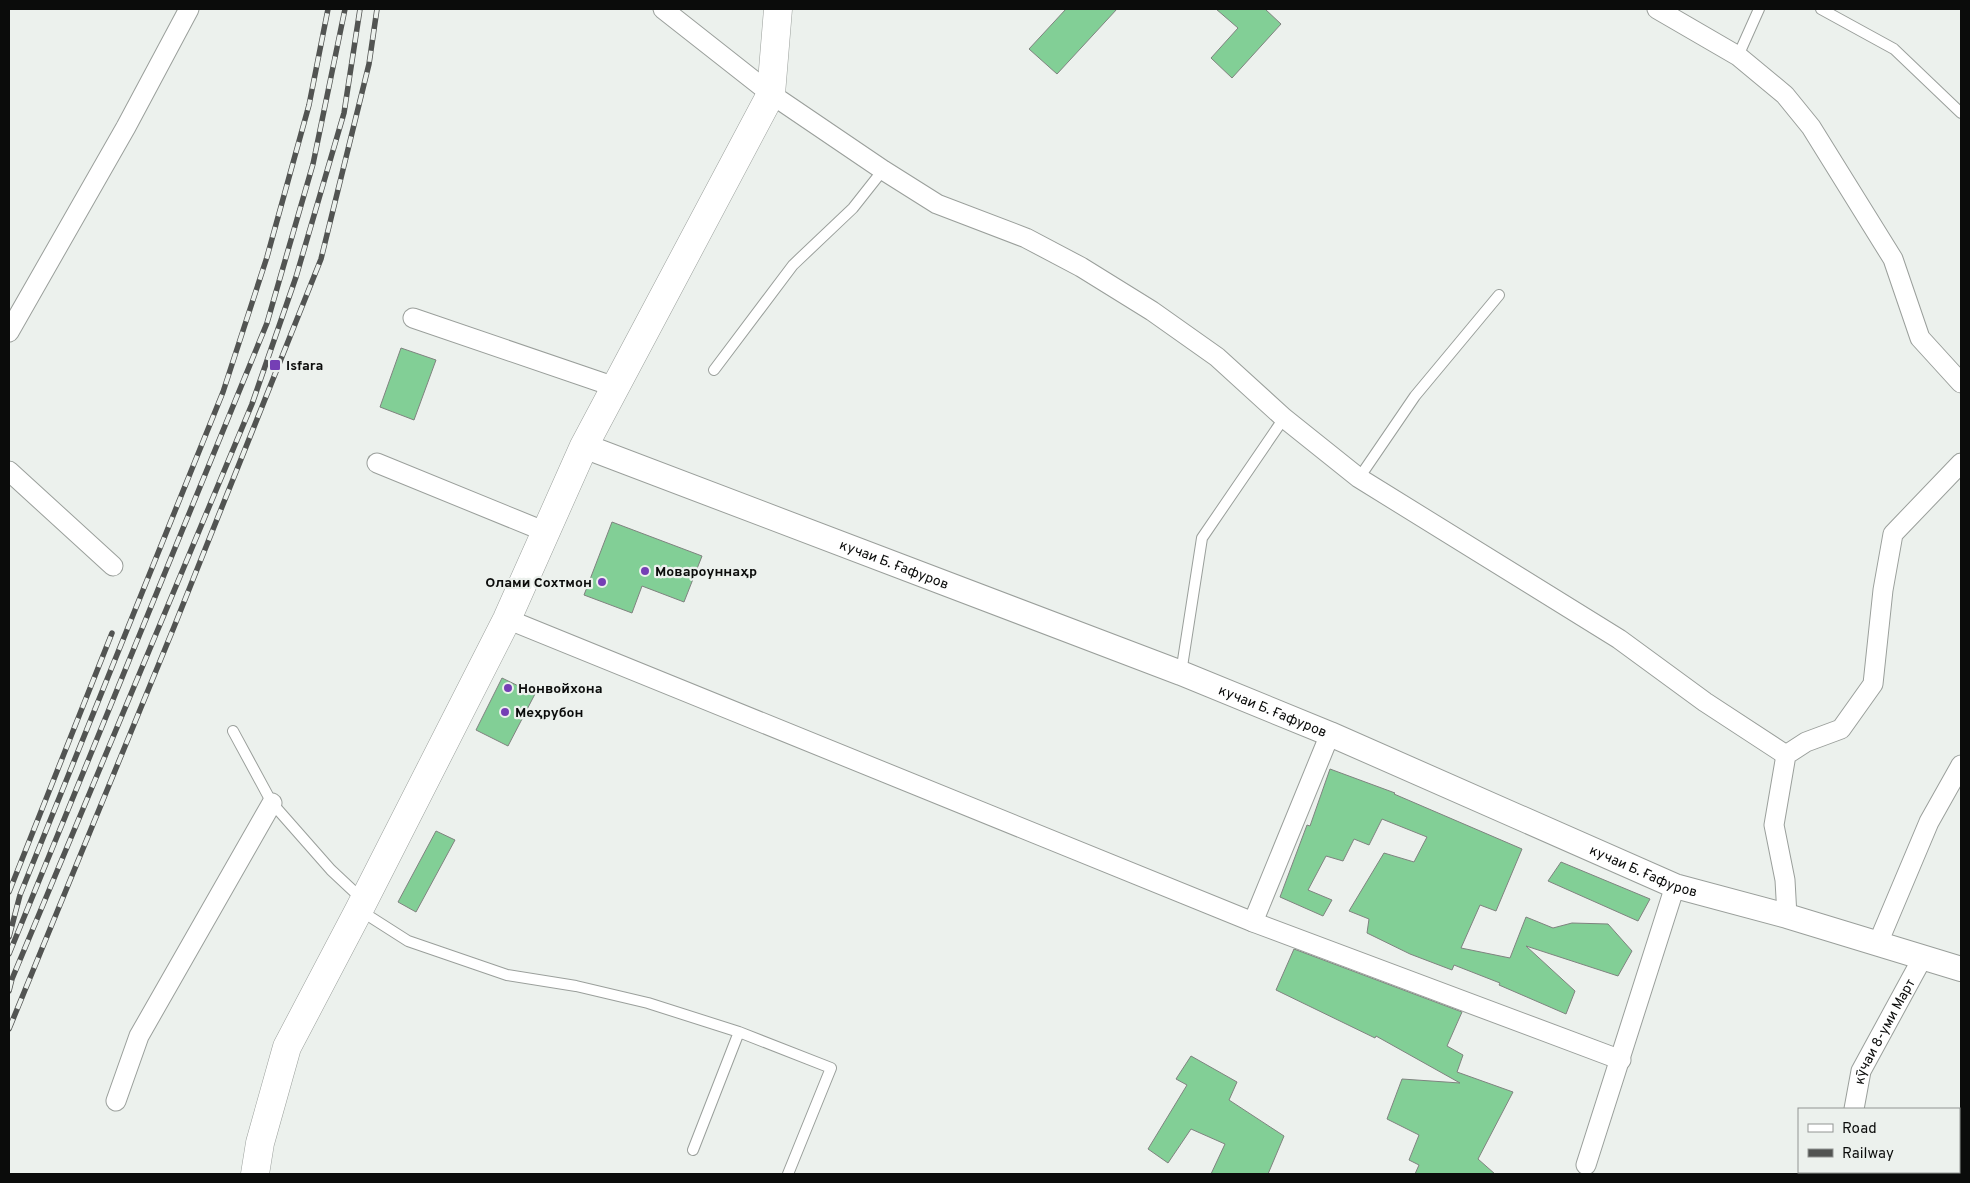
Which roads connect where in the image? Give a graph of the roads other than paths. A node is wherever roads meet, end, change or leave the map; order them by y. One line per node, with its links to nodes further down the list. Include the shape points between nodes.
1 (189, 9): 13 (street)
2 (663, 9): 8 (street)
3 (778, 9): 8 (main road)
4 (1657, 9): 7 (street)
5 (1759, 9): 7 (lane)
6 (1821, 9): 9 (lane, via 1894,49)
7 (1738, 56): 15 (street, via 1784,95 1811,127 1893,259 1920,338)
8 (771, 94): 10 (street); 16 (main road)
9 (1961, 113)
10 (883, 170): 14 (lane, via 853,208 793,265); 17 (street, via 937,204 1026,238 1081,267 1152,311 1217,358)
11 (1499, 295): 22 (lane, via 1415,396)
12 (413, 318): 16 (street)
13 (9, 332)
14 (714, 370)
15 (1961, 383)
16 (615, 387): 18 (main road)
17 (1284, 418): 22 (street); 26 (lane, via 1202,538)
18 (584, 446): 23 (main road); 26 (street, кучаи Б. Ғафуров)
19 (377, 463): 23 (street)
20 (1961, 463): 29 (street, via 1893,534 1883,590 1873,684 1841,729 1806,742)
21 (9, 471): 24 (street)
22 (1359, 478): 29 (street, via 1619,639 1705,702)
23 (546, 532): 25 (main road)
24 (113, 566)
25 (507, 619): 33 (main road); 35 (street)
26 (1182, 673): 28 (street, кучаи Б. Ғафуров)
27 (233, 731): 31 (lane)
28 (1330, 734): 32 (street, кучаи Б. Ғафуров); 35 (street)
29 (1786, 755): 34 (street, via 1774,824 1785,880)
30 (1961, 765): 36 (street, via 1929,822)
31 (272, 803): 33 (lane); 41 (street, via 139,1036)
32 (1675, 886): 34 (street, кучаи Б. Ғафуров); 40 (street)
33 (362, 906): 39 (lane, via 408,941 507,975 576,986 648,1003); 45 (main road, via 287,1047 262,1134)
34 (1787, 916): 36 (street, кучаи Б. Ғафуров)
35 (1253, 922): 40 (street)
36 (1878, 944): 37 (street, кучаи Б. Ғафуров)
37 (1923, 957): 38 (street, кучаи Б. Ғафуров); 42 (street, кӯчаи 8-уми Март, via 1861,1071)
38 (1961, 969)
39 (739, 1032): 43 (lane); 46 (lane, via 832,1068)
40 (1621, 1060): 44 (street)
41 (116, 1101)
42 (1854, 1108)
43 (693, 1150)
44 (1586, 1165)
45 (255, 1174)
46 (788, 1174)

